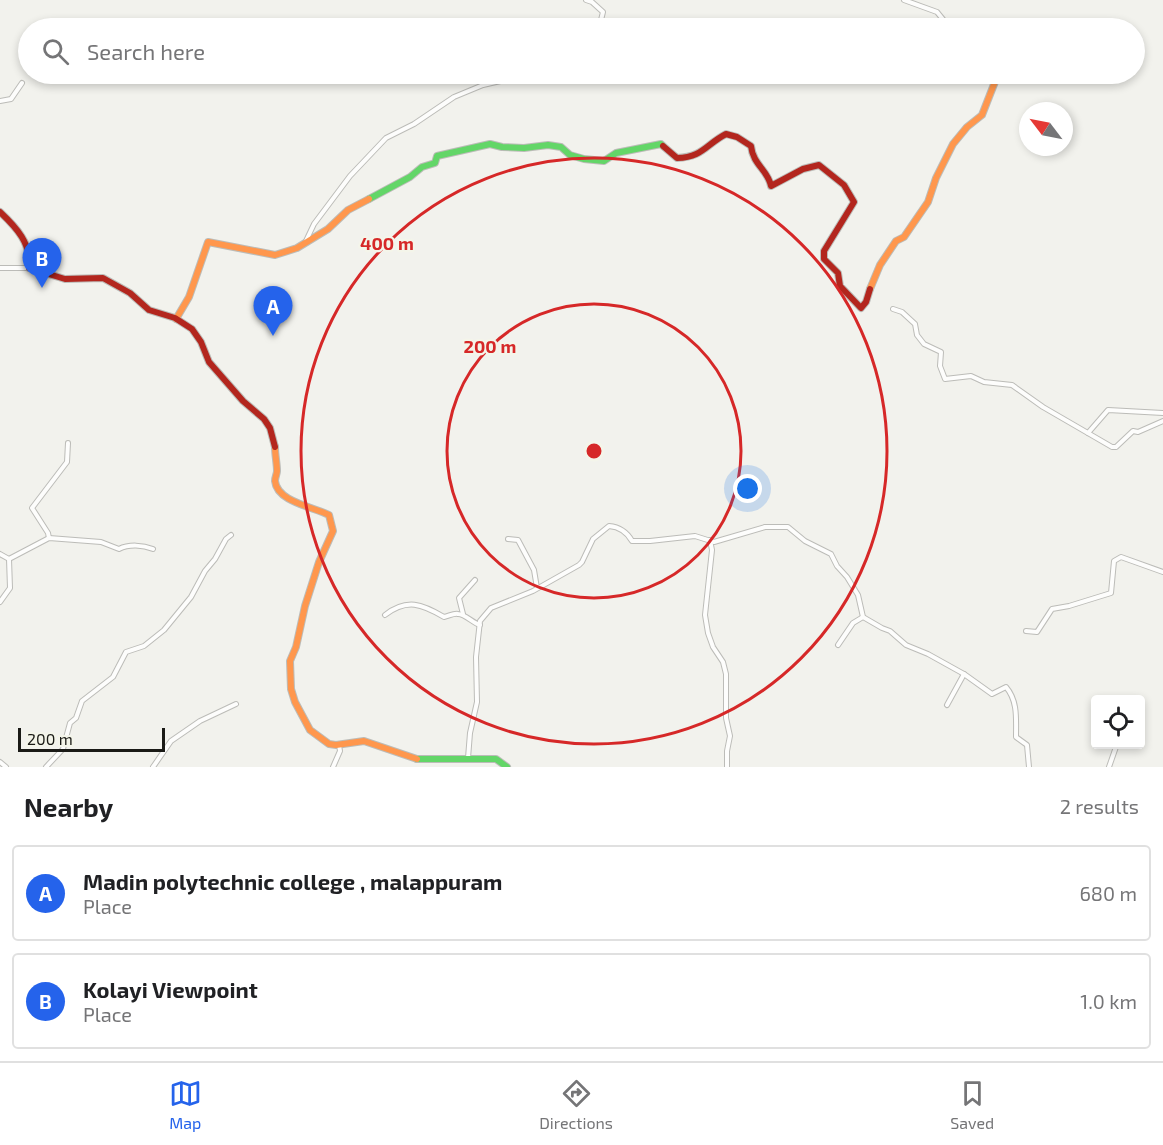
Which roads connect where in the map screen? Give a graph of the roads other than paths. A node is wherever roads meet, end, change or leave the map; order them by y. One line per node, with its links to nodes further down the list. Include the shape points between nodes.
1 (586, 0): 3 (street, via 603,12)
2 (904, 0): 4 (street, via 937,12)
3 (602, 18)
4 (942, 18)
5 (21, 84): 8 (street, via 11,99)
6 (487, 84): 10 (street, via 454,97 386,138 351,176)
7 (994, 84): 10 (street, via 982,115 953,144 928,202 880,265 861,308 840,286 838,273 824,259 824,251 854,202 851,192 819,165 771,186 771,181 753,163 751,146 726,134 699,156 687,158 677,158 661,144 616,153 597,162 548,145 524,148 490,144 453,151 437,156 435,163 348,210)
8 (0, 101)
9 (0, 212): 12 (street, via 25,242)
10 (304, 243): 14 (street, via 275,255 208,242 189,297)
11 (0, 268): 12 (street)
12 (29, 268): 14 (street, via 65,279 103,278 130,293 149,310)
13 (893, 309): 17 (street, via 915,324 924,344 940,352 945,379 971,376 984,382 1012,385)
14 (176, 319): 39 (street, via 192,329 208,362 270,428 279,489 294,503 320,510 331,520 333,531 319,562 290,661 291,689 304,719 319,738)
15 (1163, 413): 17 (street, via 1108,410)
16 (1163, 421): 17 (street, via 1133,431 1116,447)
17 (1088, 433)
18 (68, 443): 20 (street, via 67,462 32,508)
19 (231, 536): 45 (street, via 164,630 144,646 126,652 113,677 82,701 70,723 63,749)
20 (49, 538): 23 (street, via 101,542 119,549); 25 (street)
21 (508, 539): 28 (street, via 518,540 534,570)
22 (710, 540): 28 (street, via 695,536 632,541 621,529 609,526 592,539 582,562); 32 (street, via 724,540 765,527 788,527 805,542 831,554 858,595); 50 (street, via 705,615 708,633 726,674 730,736)
23 (153, 549)
24 (0, 554): 25 (street)
25 (9, 559): 29 (street, via 10,588)
26 (1163, 572): 34 (street, via 1121,557 1114,561 1111,593 1052,609 1037,632)
27 (475, 580): 30 (street, via 459,598)
28 (537, 588): 33 (street, via 491,608)
29 (0, 602)
30 (463, 614): 31 (street, via 444,617 427,608 406,604); 33 (street)
31 (385, 615)
32 (863, 617): 35 (street, via 853,623); 36 (street, via 890,631 906,645)
33 (480, 625): 41 (street, via 477,702)
34 (1026, 631)
35 (838, 645)
36 (964, 674): 38 (street); 51 (street, via 992,694 1006,687 1013,695 1016,737 1026,745)
37 (236, 704): 46 (street, via 200,721 171,741)
38 (946, 705)
39 (339, 745): 41 (street, via 364,741 427,760); 47 (street)
40 (1115, 749): 52 (street)
41 (468, 758): 42 (street)
42 (480, 758): 48 (street); 49 (street, via 496,759)
43 (0, 762): 44 (street)
44 (6, 767)
45 (46, 767)
46 (153, 767)
47 (333, 767)
48 (481, 767)
49 (507, 767)
50 (727, 767)
51 (1029, 767)
52 (1109, 767)

